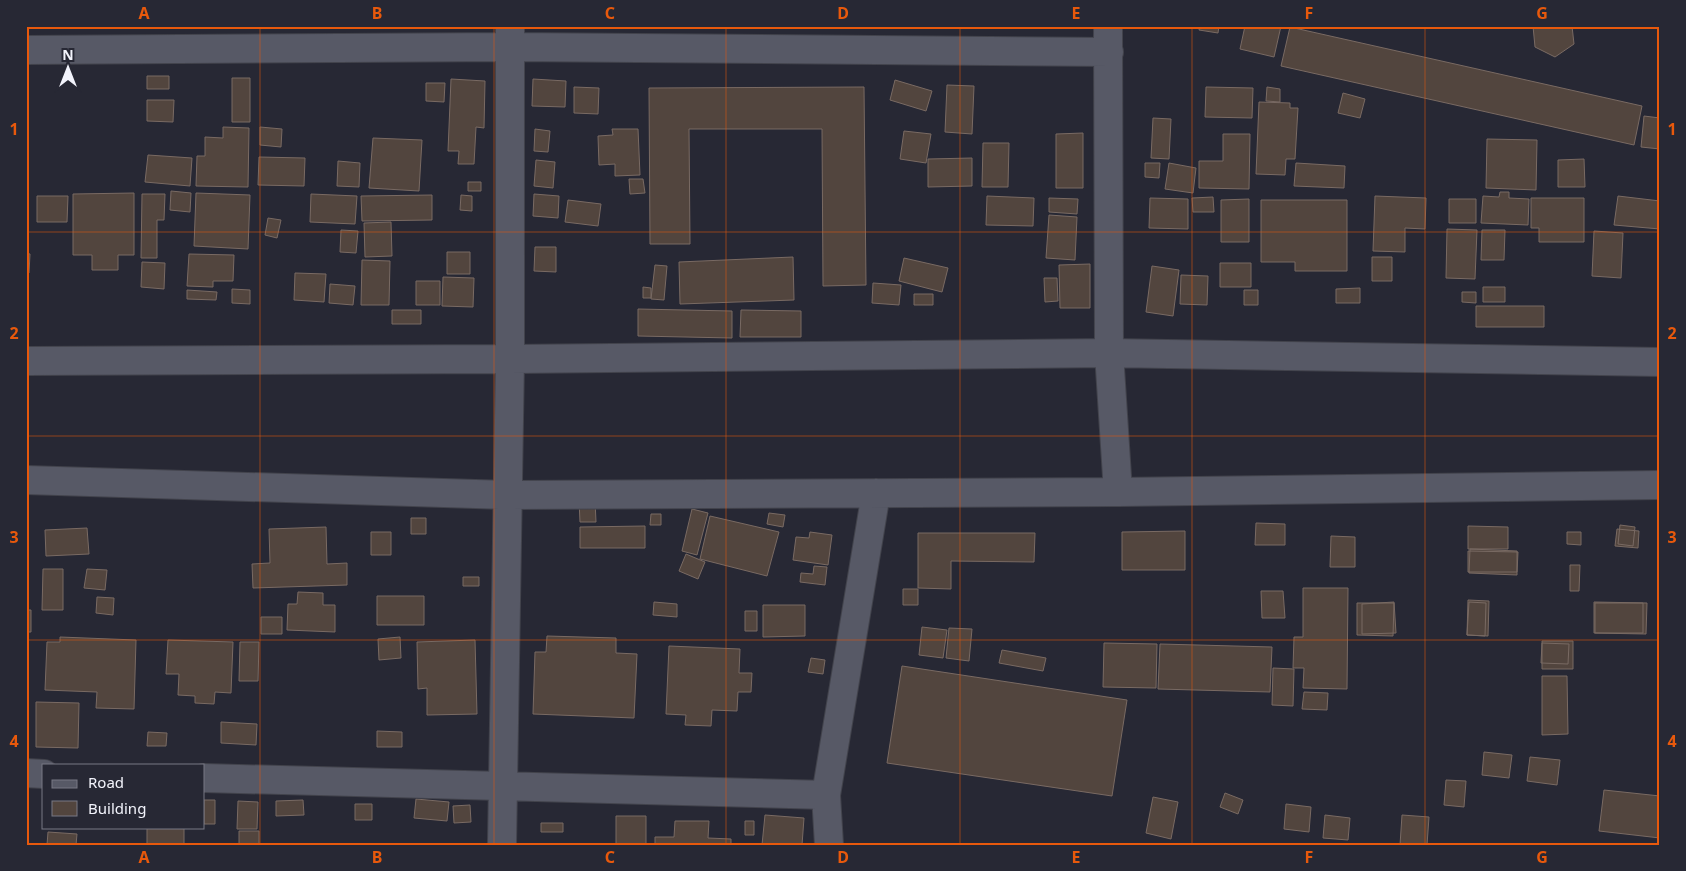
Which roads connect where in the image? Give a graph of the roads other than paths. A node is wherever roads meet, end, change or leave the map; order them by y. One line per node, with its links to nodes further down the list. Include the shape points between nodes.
1 (510, 37): 2 (street); 3 (street); 5 (street)
2 (1108, 39): 4 (street)
3 (26, 50)
4 (1109, 353): 5 (street); 7 (street); 10 (street)
5 (510, 359): 6 (street); 12 (street)
6 (26, 361)
7 (1660, 362)
8 (26, 480): 12 (street)
9 (1660, 485): 10 (street)
10 (1118, 492): 11 (street)
11 (876, 494): 12 (street); 17 (street)
12 (507, 495): 16 (street)
13 (26, 773): 14 (street)
14 (42, 774)
15 (205, 778): 16 (street)
16 (502, 785): 17 (street); 18 (street)
17 (826, 795): 19 (street)
18 (502, 845)
19 (830, 845)

